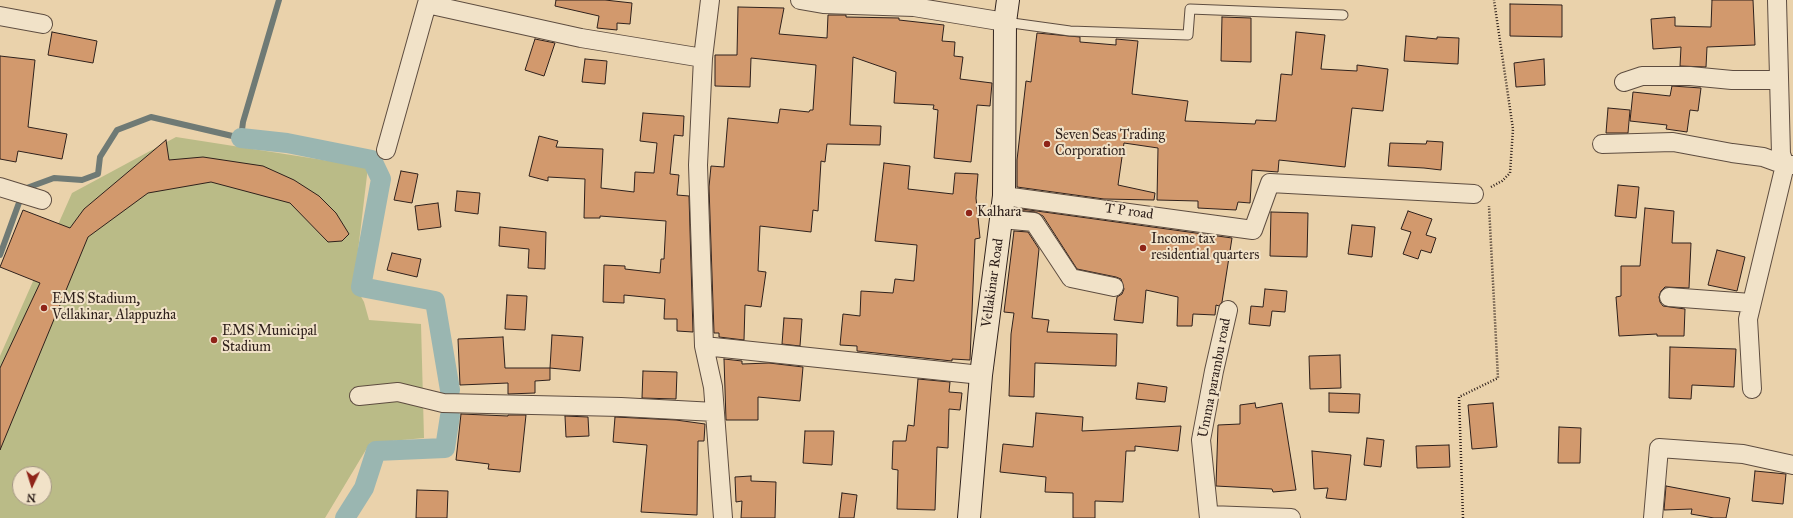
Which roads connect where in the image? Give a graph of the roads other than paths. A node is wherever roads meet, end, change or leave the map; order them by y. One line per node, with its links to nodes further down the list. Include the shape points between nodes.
1 (710, 0): 10 (street)
2 (800, 0): 8 (street, via 823,4 914,7)
3 (1008, 0): 8 (main road, Vellakinar Road)
4 (1777, 0): 11 (street)
5 (427, 2): 10 (street, via 581,38); 14 (street)
6 (1343, 15): 8 (lane, via 1190,9 1188,35 1070,31)
7 (0, 16): 9 (street)
8 (1006, 22): 18 (main road, Vellakinar Road)
9 (43, 24)
10 (703, 58): 25 (street, via 698,165)
11 (1779, 80): 12 (street, via 1642,76); 15 (street, via 1781,154)
12 (1624, 82)
13 (1602, 144): 15 (street, via 1673,142 1763,157)
14 (386, 150)
15 (1789, 165): 23 (street)
16 (0, 187): 19 (street)
17 (1481, 191): 18 (street, T P road, via 1270,183 1253,230)
18 (1004, 196): 20 (main road, Vellakinar Road)
19 (42, 200)
20 (1001, 219): 21 (street, via 1034,222 1071,278); 26 (main road, Vellakinar Road)
21 (1114, 287)
22 (1669, 297): 23 (street)
23 (1751, 303): 27 (street, via 1748,319)
24 (1228, 310): 31 (street, Umma parambu road, via 1201,440)
25 (704, 346): 26 (street); 29 (street, via 713,387)
26 (981, 375): 33 (main road, Vellakinar Road)
27 (1752, 389)
28 (359, 396): 29 (street, via 398,392 443,403)
29 (715, 412): 32 (street)
30 (1793, 465): 35 (street, via 1743,454 1659,448)
31 (1209, 517): 34 (street)
32 (723, 518)
33 (969, 518)
34 (1291, 518)
35 (1653, 518)

